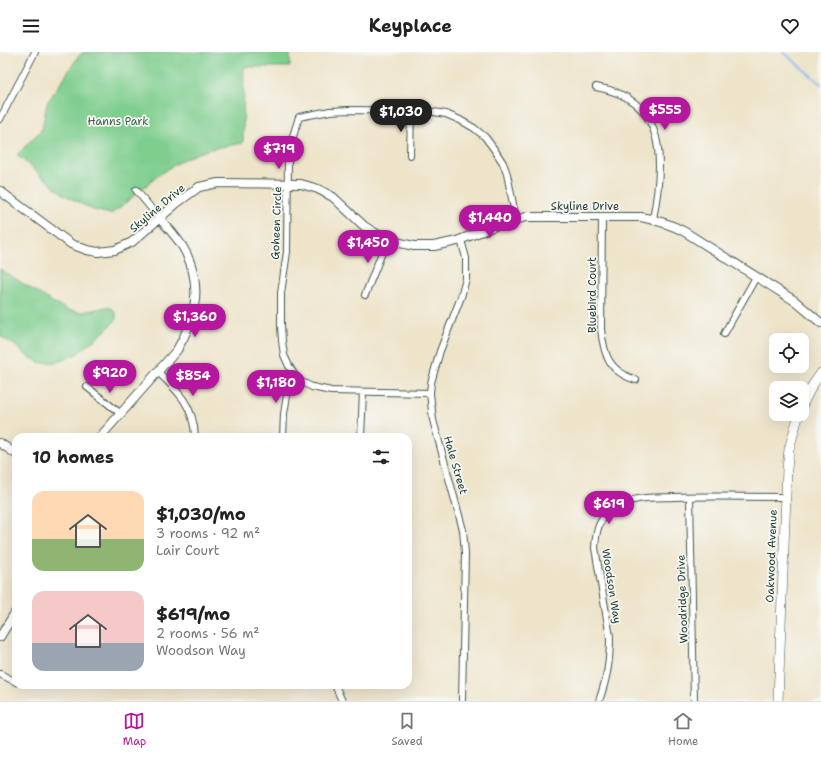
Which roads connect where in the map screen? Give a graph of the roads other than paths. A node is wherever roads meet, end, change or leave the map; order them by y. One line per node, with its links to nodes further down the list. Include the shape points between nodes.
1 (35, 52): 4 (street)
2 (596, 86): 12 (street, via 609,89 630,100 640,108 653,126 656,134 659,191)
3 (410, 111): 5 (street); 6 (street, Goheen Circle, via 330,110 299,117 290,146); 11 (street, Goheen Circle, via 446,114 474,128 484,137 503,163)
4 (0, 119)
5 (410, 155)
6 (288, 184): 10 (street, Skyline Drive, via 208,184 186,195); 13 (street, Skyline Drive, via 311,186 326,192 364,226); 21 (street, Goheen Circle, via 287,252 281,293 282,341 284,356)
7 (0, 190): 10 (street, Skyline Drive, via 60,237 87,250 107,251 123,247 139,238)
8 (136, 190): 10 (street)
9 (602, 217): 11 (street, Skyline Drive); 12 (street, Skyline Drive); 22 (street, Bluebird Court, via 603,343 608,361 614,370)
10 (160, 219): 19 (street, via 186,252 195,280 196,293 185,336)
11 (516, 219): 14 (street, Skyline Drive)
12 (653, 219): 15 (street, Skyline Drive, via 685,232)
13 (387, 240): 14 (street, Skyline Drive, via 424,246); 16 (street)
14 (461, 240): 26 (street, Hale Street, via 466,258 466,279 440,351)
15 (756, 277): 17 (street, Skyline Drive, via 795,301); 18 (street)
16 (365, 295)
17 (821, 323)
18 (724, 334)
19 (158, 372): 27 (street); 30 (street, via 185,400 192,413)
20 (821, 373): 25 (main road)
21 (296, 377): 24 (street, Goheen Circle, via 312,387 331,391); 31 (street, via 287,395)
22 (636, 380)
23 (88, 387): 27 (street)
24 (363, 392): 26 (street, Goheen Circle); 32 (street)
25 (809, 392)
26 (430, 393): 43 (street, Hale Street, via 433,420 463,530 465,553)
27 (121, 414): 29 (street)
28 (797, 421): 36 (main road, Oakwood Avenue, via 790,449)
29 (104, 433)
30 (195, 433)
31 (283, 433)
32 (361, 433)
33 (0, 443): 34 (street)
34 (12, 451)
35 (690, 497): 36 (street, Woodson Way); 44 (street, Woodson Way, via 629,501 604,515 599,524 595,548 610,649 608,671); 45 (street, Woodridge Drive)
36 (785, 497): 46 (main road, Oakwood Avenue)
37 (12, 618): 38 (street)
38 (0, 637)
39 (0, 674): 40 (street)
40 (12, 680)
41 (337, 689): 42 (street)
42 (342, 701)
43 (462, 701)
44 (599, 701)
45 (694, 701)
46 (778, 701)

